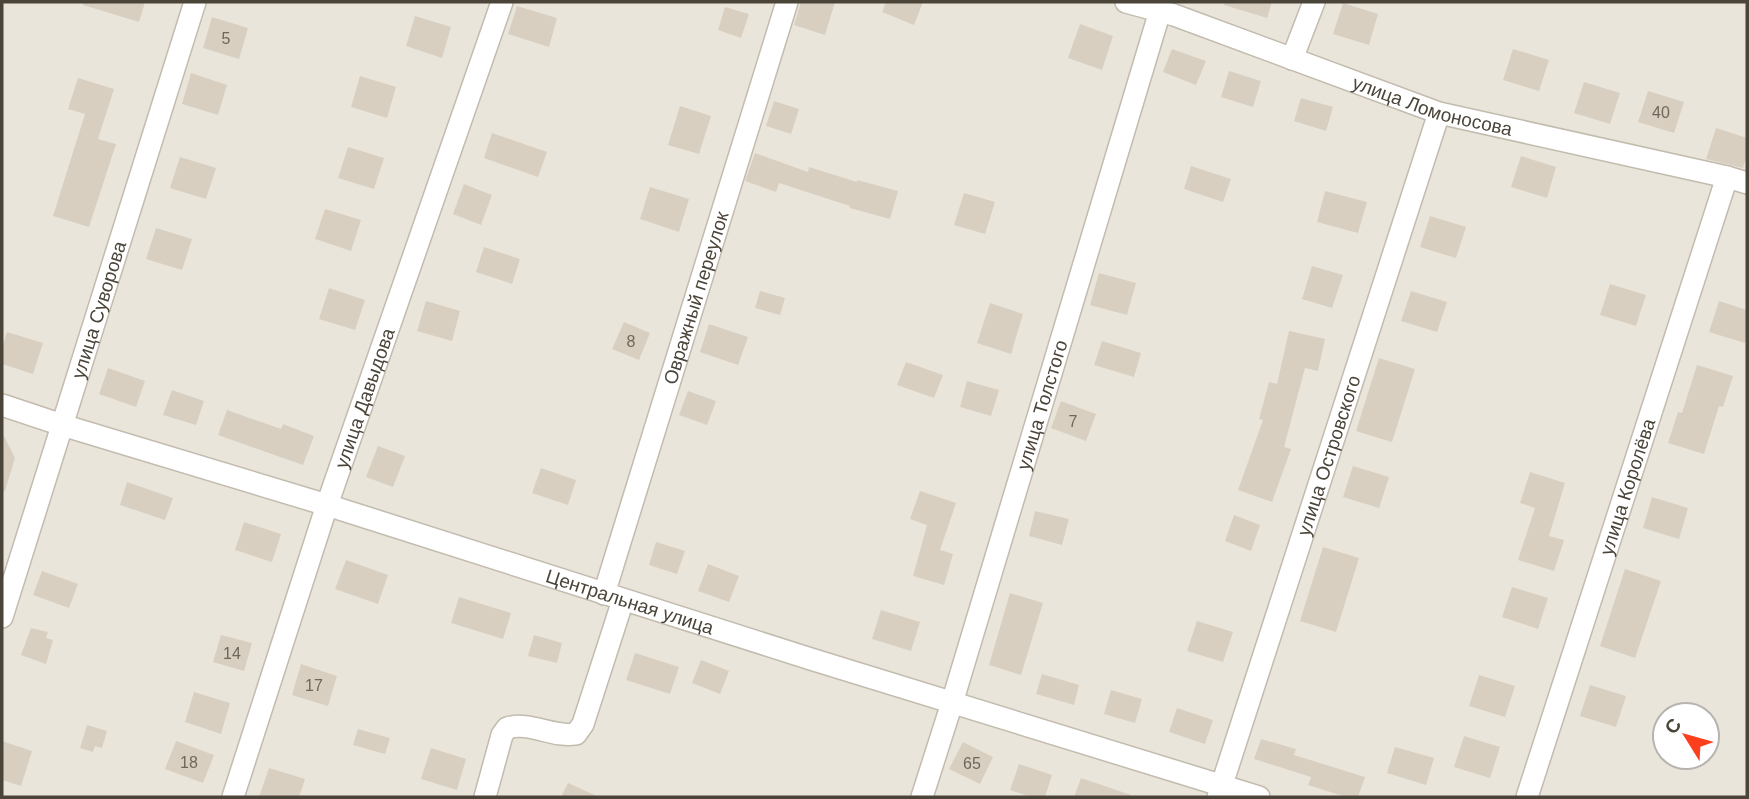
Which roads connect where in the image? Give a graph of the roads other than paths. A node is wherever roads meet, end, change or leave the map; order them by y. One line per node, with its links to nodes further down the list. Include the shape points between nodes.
1 (195, 2): 11 (street, улица Суворова)
2 (502, 2): 12 (street, улица Давыдова)
3 (787, 2): 13 (street, Овражный переулок)
4 (1126, 2): 6 (street, улица Ломоносова)
5 (1314, 2): 7 (street)
6 (1160, 11): 7 (street, улица Ломоносова); 15 (street, улица Толстого)
7 (1292, 59): 8 (street, улица Ломоносова)
8 (1440, 113): 9 (street, улица Ломоносова); 16 (street, улица Островского)
9 (1737, 180): 21 (street, улица Королёва)
10 (2, 405): 11 (street, Центральная улица)
11 (62, 425): 12 (street, Центральная улица); 14 (street, улица Суворова)
12 (327, 505): 13 (street, Центральная улица); 17 (street, улица Давыдова)
13 (613, 597): 15 (street, Центральная улица); 18 (street, Овражный переулок, via 583,724 576,734 565,736 521,726 507,728)
14 (2, 617)
15 (952, 703): 16 (street, Центральная улица); 19 (street, улица Толстого)
16 (1220, 792): 20 (street, Центральная улица)
17 (233, 797)
18 (485, 797)
19 (922, 797)
20 (1259, 797)
21 (1527, 797)

